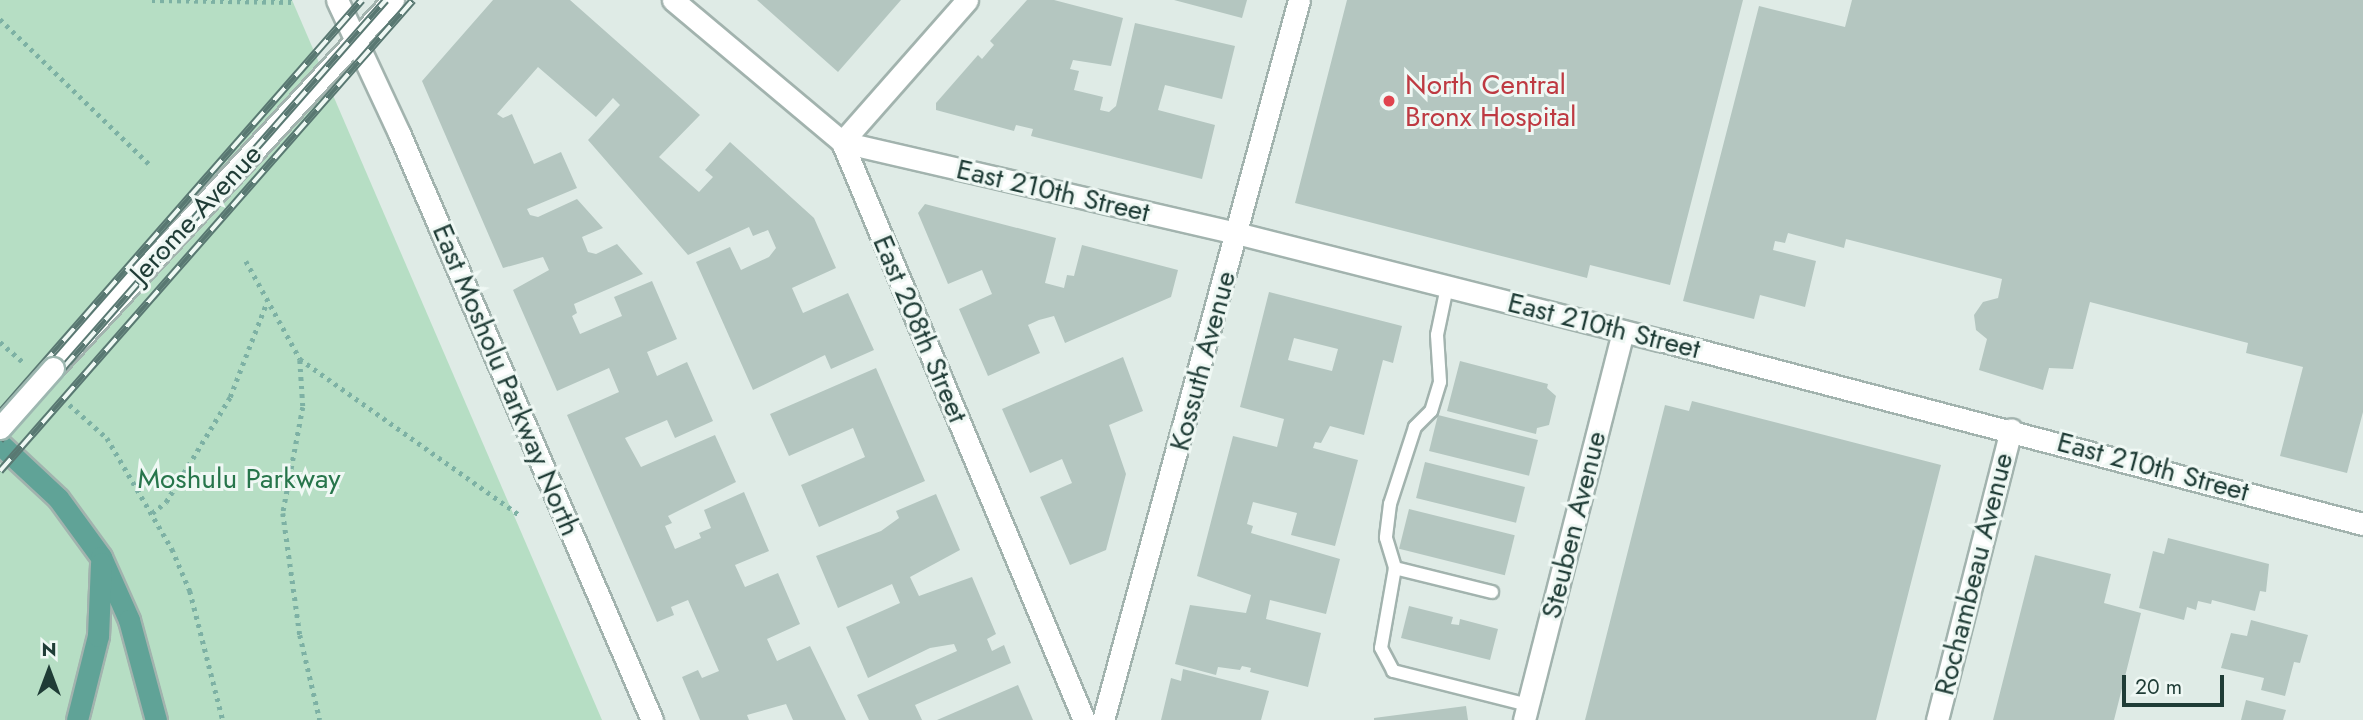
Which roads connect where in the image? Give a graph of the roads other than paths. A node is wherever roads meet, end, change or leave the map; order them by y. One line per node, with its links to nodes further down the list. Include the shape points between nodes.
1 (337, 0): 6 (street, East Mosholu Parkway North)
2 (393, 0): 6 (street, Jerome Avenue)
3 (673, 0): 7 (street, East 208th Street)
4 (967, 0): 7 (street)
5 (1299, 0): 8 (street, Kossuth Avenue)
6 (355, 41): 11 (street, Jerome Avenue, bridge); 23 (street, East Mosholu Parkway North, via 405,145)
7 (842, 142): 8 (street, East 210th Street); 24 (street, East 208th Street)
8 (1237, 233): 9 (street, East 210th Street); 25 (street, Kossuth Avenue)
9 (1447, 286): 10 (street, East 210th Street); 16 (lane, via 1437,335 1440,382 1431,411 1415,426 1390,504 1387,538)
10 (1623, 331): 12 (street, East 210th Street); 19 (street, Steuben Avenue)
11 (0, 428)
12 (2011, 429): 14 (street, East 210th Street); 26 (street, Rochambeau Avenue)
13 (0, 444): 15 (main road, via 58,498)
14 (2363, 524)
15 (101, 557): 18 (main road, via 98,636); 22 (main road, via 129,620)
16 (1395, 568): 17 (lane); 19 (lane, via 1381,648 1393,671)
17 (1492, 592)
18 (85, 696): 20 (street); 21 (main road)
19 (1526, 712)
20 (69, 720)
21 (77, 720)
22 (156, 720)
23 (652, 720)
24 (1084, 720)
25 (1103, 720)
26 (1937, 720)

